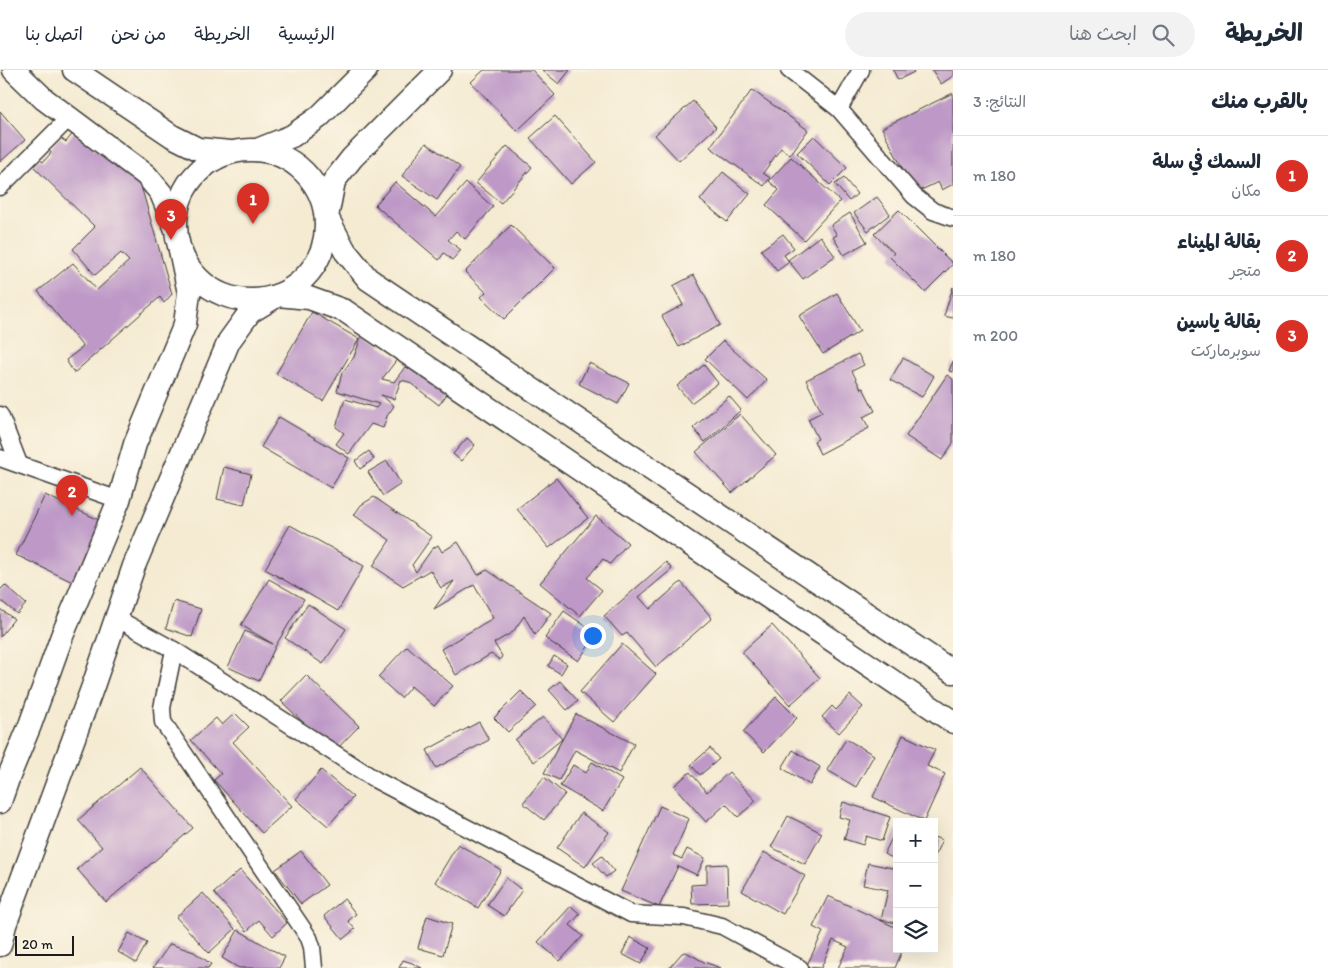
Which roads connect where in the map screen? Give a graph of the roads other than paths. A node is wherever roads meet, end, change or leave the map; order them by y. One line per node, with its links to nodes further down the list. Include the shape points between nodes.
1 (14, 70): 8 (street)
2 (74, 70): 10 (street, via 172,136 198,149)
3 (366, 70): 9 (street, via 312,122 292,136)
4 (440, 70): 12 (street, via 352,158 334,181)
5 (788, 70): 7 (street)
6 (861, 70): 7 (street)
7 (839, 109): 13 (street, via 914,196 933,211)
8 (69, 118): 11 (street); 14 (street, via 146,175 161,193)
9 (257, 150): 10 (street); 12 (street, via 283,156 304,171 320,192)
10 (231, 152): 14 (street, via 209,163 191,180 179,202)
11 (0, 187)
12 (326, 217): 16 (street, via 325,241 316,264 299,282); 23 (street, via 345,252 368,279)
13 (953, 218)
14 (176, 227): 15 (street)
15 (180, 250): 16 (street, via 192,271 209,287 231,297 255,300); 20 (street, via 189,293 185,324 135,444)
16 (278, 295): 21 (street, via 250,312 229,341 134,566); 24 (street, via 309,298 345,311)
17 (0, 414): 19 (street)
18 (0, 458): 19 (street)
19 (19, 464): 20 (street)
20 (119, 500): 25 (street, via 62,636 30,726)
21 (116, 618): 22 (street); 27 (street)
22 (174, 650): 28 (street, via 162,708 163,722 309,938); 29 (street, via 376,780 631,914 684,918 722,926)
23 (953, 672)
24 (953, 722)
25 (4, 774): 26 (street)
26 (0, 802)
27 (0, 945)
28 (314, 968)
29 (800, 968)

